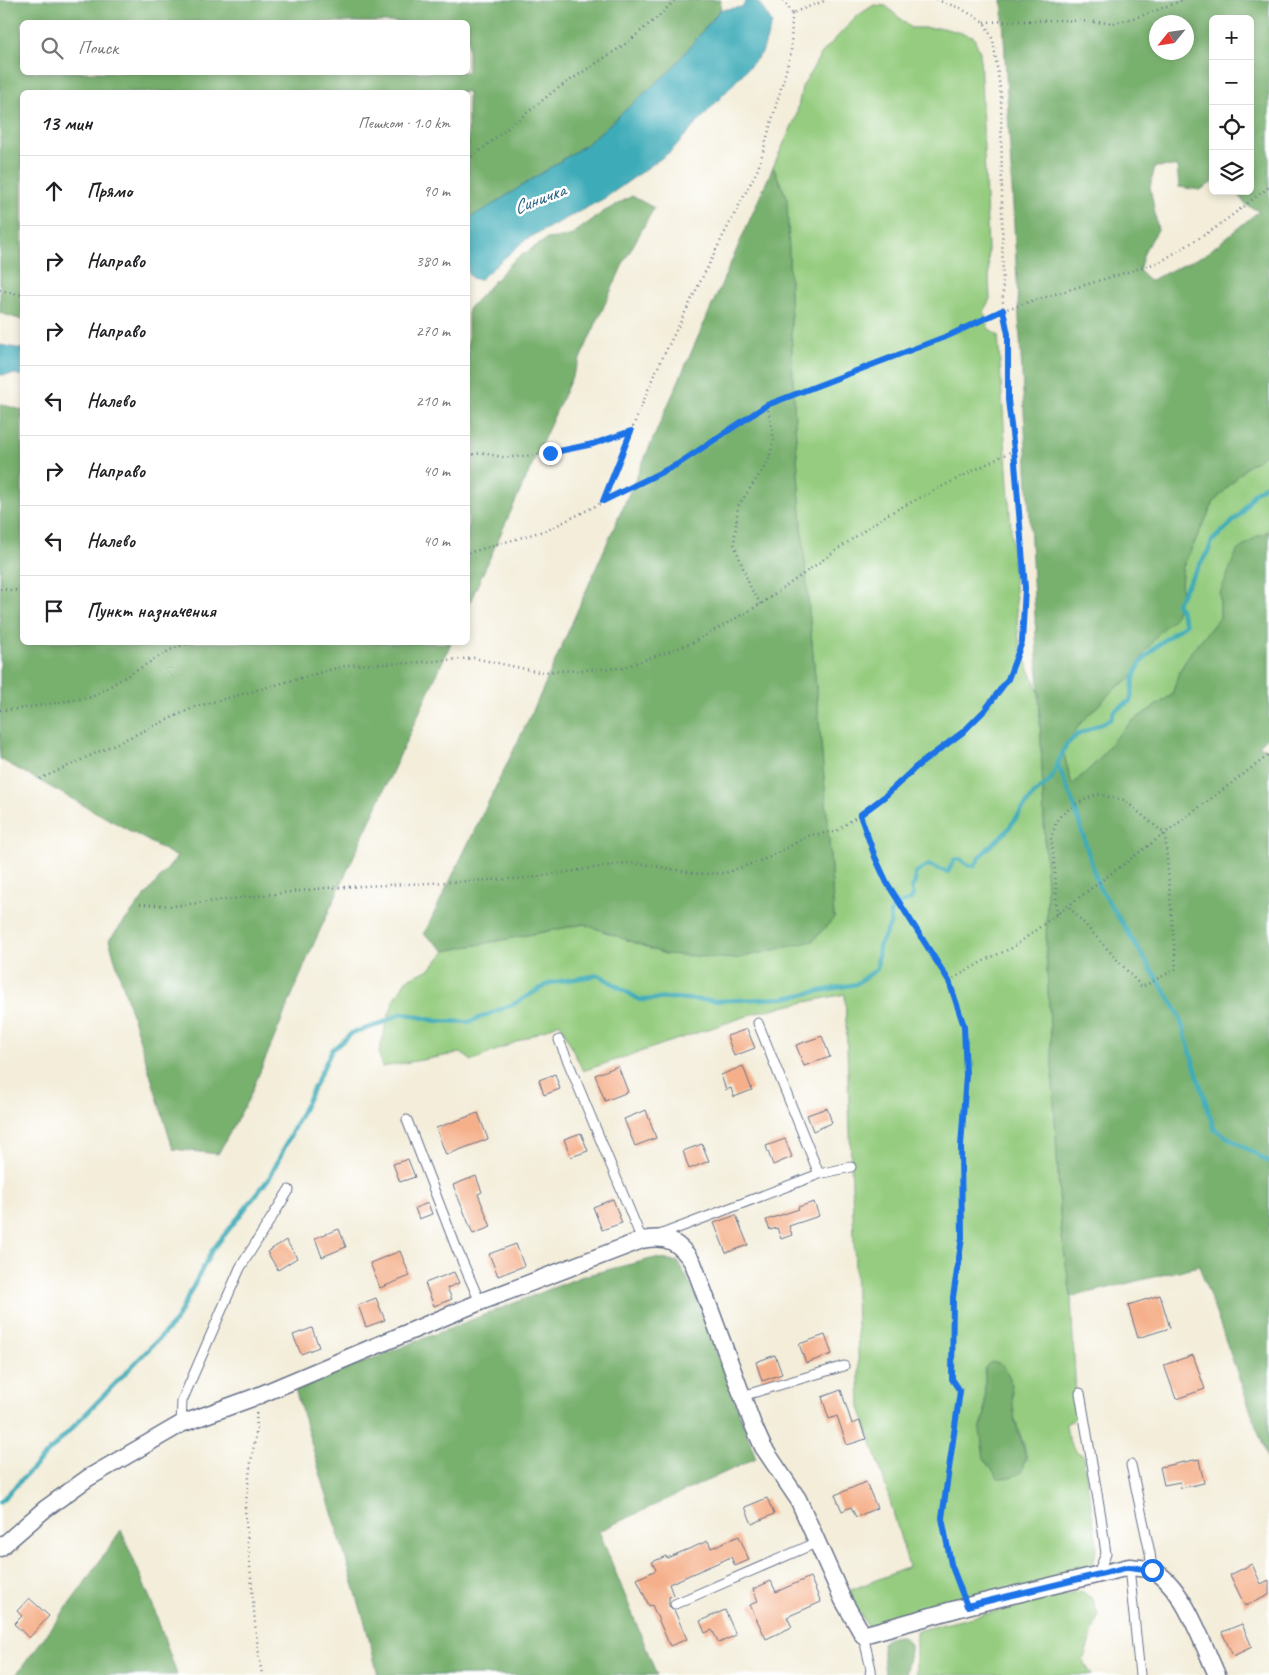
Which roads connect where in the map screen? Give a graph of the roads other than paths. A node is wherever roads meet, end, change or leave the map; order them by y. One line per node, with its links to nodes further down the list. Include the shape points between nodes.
1 (758, 1023): 5 (lane)
2 (559, 1040): 7 (lane)
3 (407, 1120): 8 (lane)
4 (851, 1167): 5 (lane)
5 (819, 1174): 7 (lane)
6 (289, 1190): 12 (lane, via 240,1268 182,1401)
7 (647, 1239): 8 (street); 11 (street, via 668,1239 684,1249 693,1264)
8 (480, 1302): 12 (street, via 255,1397)
9 (844, 1366): 11 (lane)
10 (1080, 1393): 18 (lane, via 1106,1554)
11 (742, 1396): 14 (street, via 763,1447 798,1499)
12 (182, 1424): 15 (street, via 88,1478 45,1509)
13 (1132, 1465): 17 (lane)
14 (818, 1542): 19 (lane); 20 (street, via 843,1600)
15 (0, 1548)
16 (1129, 1567): 17 (street); 18 (street); 22 (lane)
17 (1152, 1570): 23 (street, via 1181,1598)
18 (1098, 1573): 20 (street)
19 (675, 1604)
20 (863, 1635): 21 (lane)
21 (870, 1675)
22 (1140, 1675)
23 (1217, 1675)

